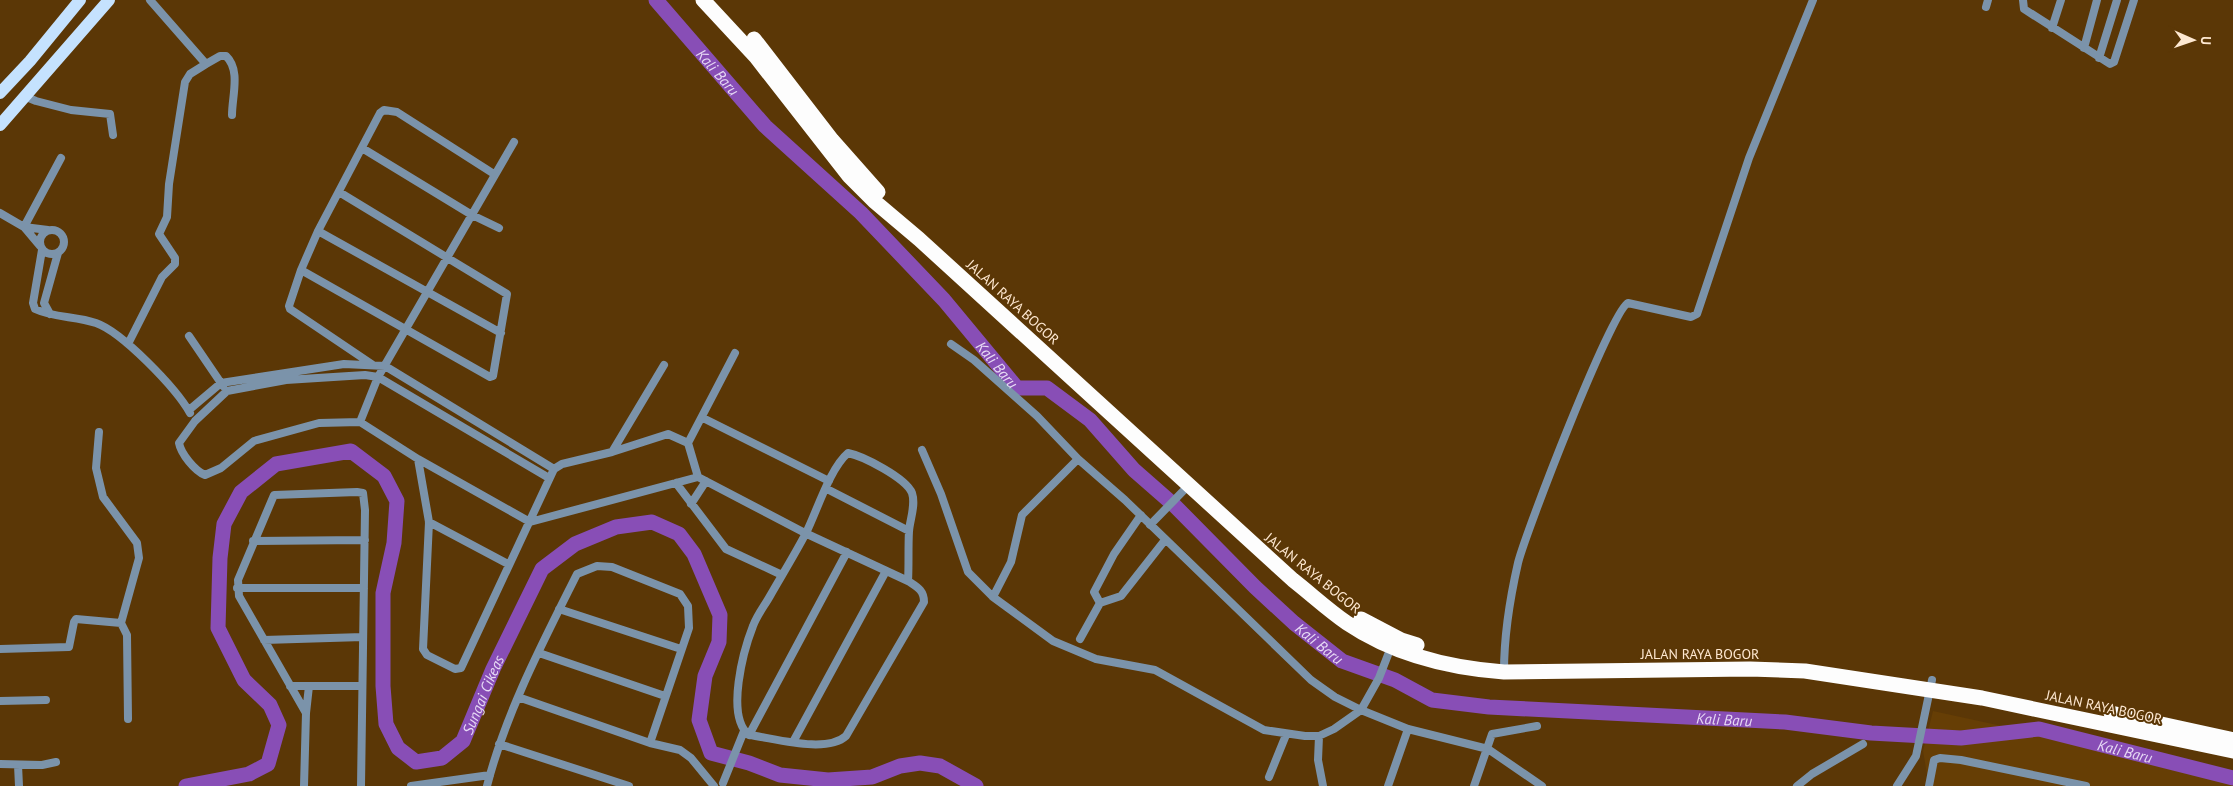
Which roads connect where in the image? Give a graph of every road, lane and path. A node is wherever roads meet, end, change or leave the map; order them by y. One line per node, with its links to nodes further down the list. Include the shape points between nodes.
1 (80, 0): 16 (main road)
2 (150, 0): 15 (street)
3 (703, 0): 68 (highway, JALAN RAYA BOGOR, via 756,57 848,176)
4 (717, 0): 97 (highway, JALAN RAYA BOGOR, via 764,50 832,140 877,191 937,241 1299,572 1351,613 1401,640)
5 (1813, 0): 97 (street, via 1749,158 1697,314 1691,317 1628,303 1614,323 1518,563 1504,648)
6 (2023, 0): 12 (street, via 2024,9)
7 (2061, 0): 12 (street)
8 (2097, 0): 13 (street)
9 (2117, 0): 14 (street)
10 (2134, 0): 14 (street, via 2114,62 2108,64)
11 (104, 2): 17 (main road)
12 (2052, 28): 13 (street)
13 (2084, 48): 14 (street)
14 (2099, 58)
15 (206, 64): 18 (street, via 224,55 233,63 236,71); 41 (street, via 190,74 185,82 167,217 158,234 176,258 175,264 162,277)
16 (0, 93)
17 (24, 96): 19 (main road); 20 (street, via 71,110 110,114)
18 (232, 115)
19 (0, 125)
20 (113, 135)
21 (514, 142): 24 (street)
22 (362, 148): 24 (street, via 380,113 384,110 396,112); 25 (street); 27 (street)
23 (61, 158): 28 (street)
24 (494, 174): 27 (street)
25 (339, 192): 31 (street); 34 (street)
26 (0, 212): 28 (street)
27 (472, 215): 29 (street); 34 (street)
28 (24, 227): 30 (street); 32 (street)
29 (499, 228)
30 (48, 230): 32 (street, via 40,238); 33 (street, via 59,231 64,238 63,248)
31 (318, 231): 35 (street); 36 (street)
32 (41, 248): 33 (street, via 50,254); 37 (street, via 33,303 35,309)
33 (58, 253): 37 (street, via 44,303)
34 (447, 258): 36 (street); 39 (street, via 507,294)
35 (301, 270): 38 (street); 43 (street, via 290,309)
36 (427, 293): 38 (street); 39 (street)
37 (50, 314): 41 (street, via 95,322 111,329)
38 (404, 329): 39 (street, via 490,377 493,376); 48 (street)
39 (501, 333)
40 (189, 336): 50 (street)
41 (128, 344): 52 (street, via 151,365)
42 (951, 344): 61 (street, via 1037,416)
43 (347, 348): 45 (street); 47 (street)
44 (734, 354): 53 (street)
45 (344, 364): 47 (street); 50 (street)
46 (664, 365): 59 (street)
47 (373, 366): 48 (street)
48 (385, 366): 49 (street); 62 (street)
49 (378, 377): 51 (street, via 340,375); 55 (street); 64 (street)
50 (221, 383): 51 (street); 52 (street)
51 (227, 390): 54 (street)
52 (189, 410): 54 (street)
53 (703, 418): 57 (street); 67 (street)
54 (195, 421): 55 (street, via 181,439 180,449 205,475 221,468 240,450 262,438 318,423)
55 (360, 422): 60 (street)
56 (99, 432): 89 (street, via 96,468 103,497 137,543 139,558)
57 (688, 443): 59 (street, via 668,434); 63 (street)
58 (922, 450): 86 (street, via 941,494 964,565)
59 (612, 452): 62 (street, via 562,464)
60 (418, 458): 71 (street); 72 (street)
61 (1078, 459): 70 (street); 86 (street, via 1022,515 1011,562)
62 (554, 469): 64 (street)
63 (698, 477): 65 (street); 66 (street)
64 (549, 478): 72 (street)
65 (706, 482): 69 (street); 75 (street)
66 (676, 483): 69 (street); 72 (street)
67 (828, 485): 74 (street); 74 (street, via 848,453 887,471 908,486 912,495); 75 (street)
68 (1189, 485): 73 (street); 93 (highway, JALAN RAYA BOGOR, via 1293,580 1347,623)
69 (691, 504): 82 (street, via 726,549)
70 (1141, 515): 73 (street); 87 (street, via 1101,576 1094,592)
71 (428, 522): 80 (street); 80 (street, via 423,650 426,655 455,669 461,668)
72 (530, 522): 80 (street)
73 (1150, 525): 77 (street)
74 (909, 531): 83 (street)
75 (805, 534): 79 (street); 82 (street)
76 (365, 540): 78 (street); 78 (street, via 365,498 363,493 357,492 274,495); 85 (street)
77 (1165, 540): 87 (street, via 1121,596); 106 (street, via 1311,680)
78 (253, 541): 84 (street)
79 (847, 552): 81 (street); 111 (street)
80 (508, 564)
81 (886, 571): 83 (street); 116 (street)
82 (782, 575): 111 (street, via 754,624 744,657 737,702)
83 (908, 582): 116 (street, via 920,589 924,602 846,736 829,745)
84 (237, 588): 85 (street); 92 (street)
85 (364, 588): 90 (street)
86 (993, 597): 112 (street, via 1053,642 1096,659 1155,670 1264,730)
87 (1100, 603): 91 (street)
88 (559, 609): 95 (street); 95 (street, via 577,574 597,566 612,567 680,594 688,606 690,622); 96 (street)
89 (120, 623): 94 (street, via 76,619 69,647); 108 (street, via 126,632 127,644)
90 (363, 638): 92 (street); 100 (street)
91 (1080, 639)
92 (264, 640): 98 (street)
93 (1391, 647): 97 (highway, JALAN RAYA BOGOR, via 1474,670); 106 (street)
94 (0, 649)
95 (681, 649): 102 (street)
96 (539, 653): 102 (street); 103 (street)
97 (1504, 667): 101 (highway, JALAN RAYA BOGOR, via 1806,662)
98 (290, 686): 99 (street); 107 (street)
99 (309, 686): 100 (street); 107 (street)
100 (362, 686): 129 (street)
101 (1929, 691): 114 (highway, JALAN RAYA BOGOR, via 2104,712); 120 (highway, JALAN RAYA BOGOR); 138 (street, via 1916,756)
102 (665, 696): 115 (street)
103 (518, 697): 115 (street); 117 (street)
104 (46, 700): 105 (street)
105 (0, 701)
106 (1361, 710): 110 (street); 113 (street)
107 (306, 713): 128 (street)
108 (128, 719)
109 (1537, 726): 119 (street, via 1493,734)
110 (1408, 729): 119 (street); 134 (street)
111 (746, 732): 116 (street); 126 (street, via 739,740)
112 (1286, 735): 113 (street); 125 (street)
113 (1319, 736): 133 (street, via 1318,760)
114 (2233, 740)
115 (650, 742): 126 (street, via 686,753)
116 (793, 742)
117 (499, 744): 124 (street); 132 (street)
118 (1863, 744): 137 (street)
119 (1488, 749): 135 (street); 136 (street)
120 (2233, 750)
121 (56, 762): 123 (street)
122 (0, 764): 123 (street)
123 (18, 765): 127 (street)
124 (490, 775): 130 (street); 131 (street)
125 (1269, 777)
126 (719, 785)
127 (19, 786)
128 (304, 786)
129 (361, 786)
130 (411, 786)
131 (487, 786)
132 (629, 786)
133 (1323, 786)
134 (1388, 786)
135 (1474, 786)
136 (1542, 786)
137 (1797, 786)
138 (1897, 786)
139 (1930, 786): 140 (street, via 1934,760 1940,758)
140 (2086, 786)

